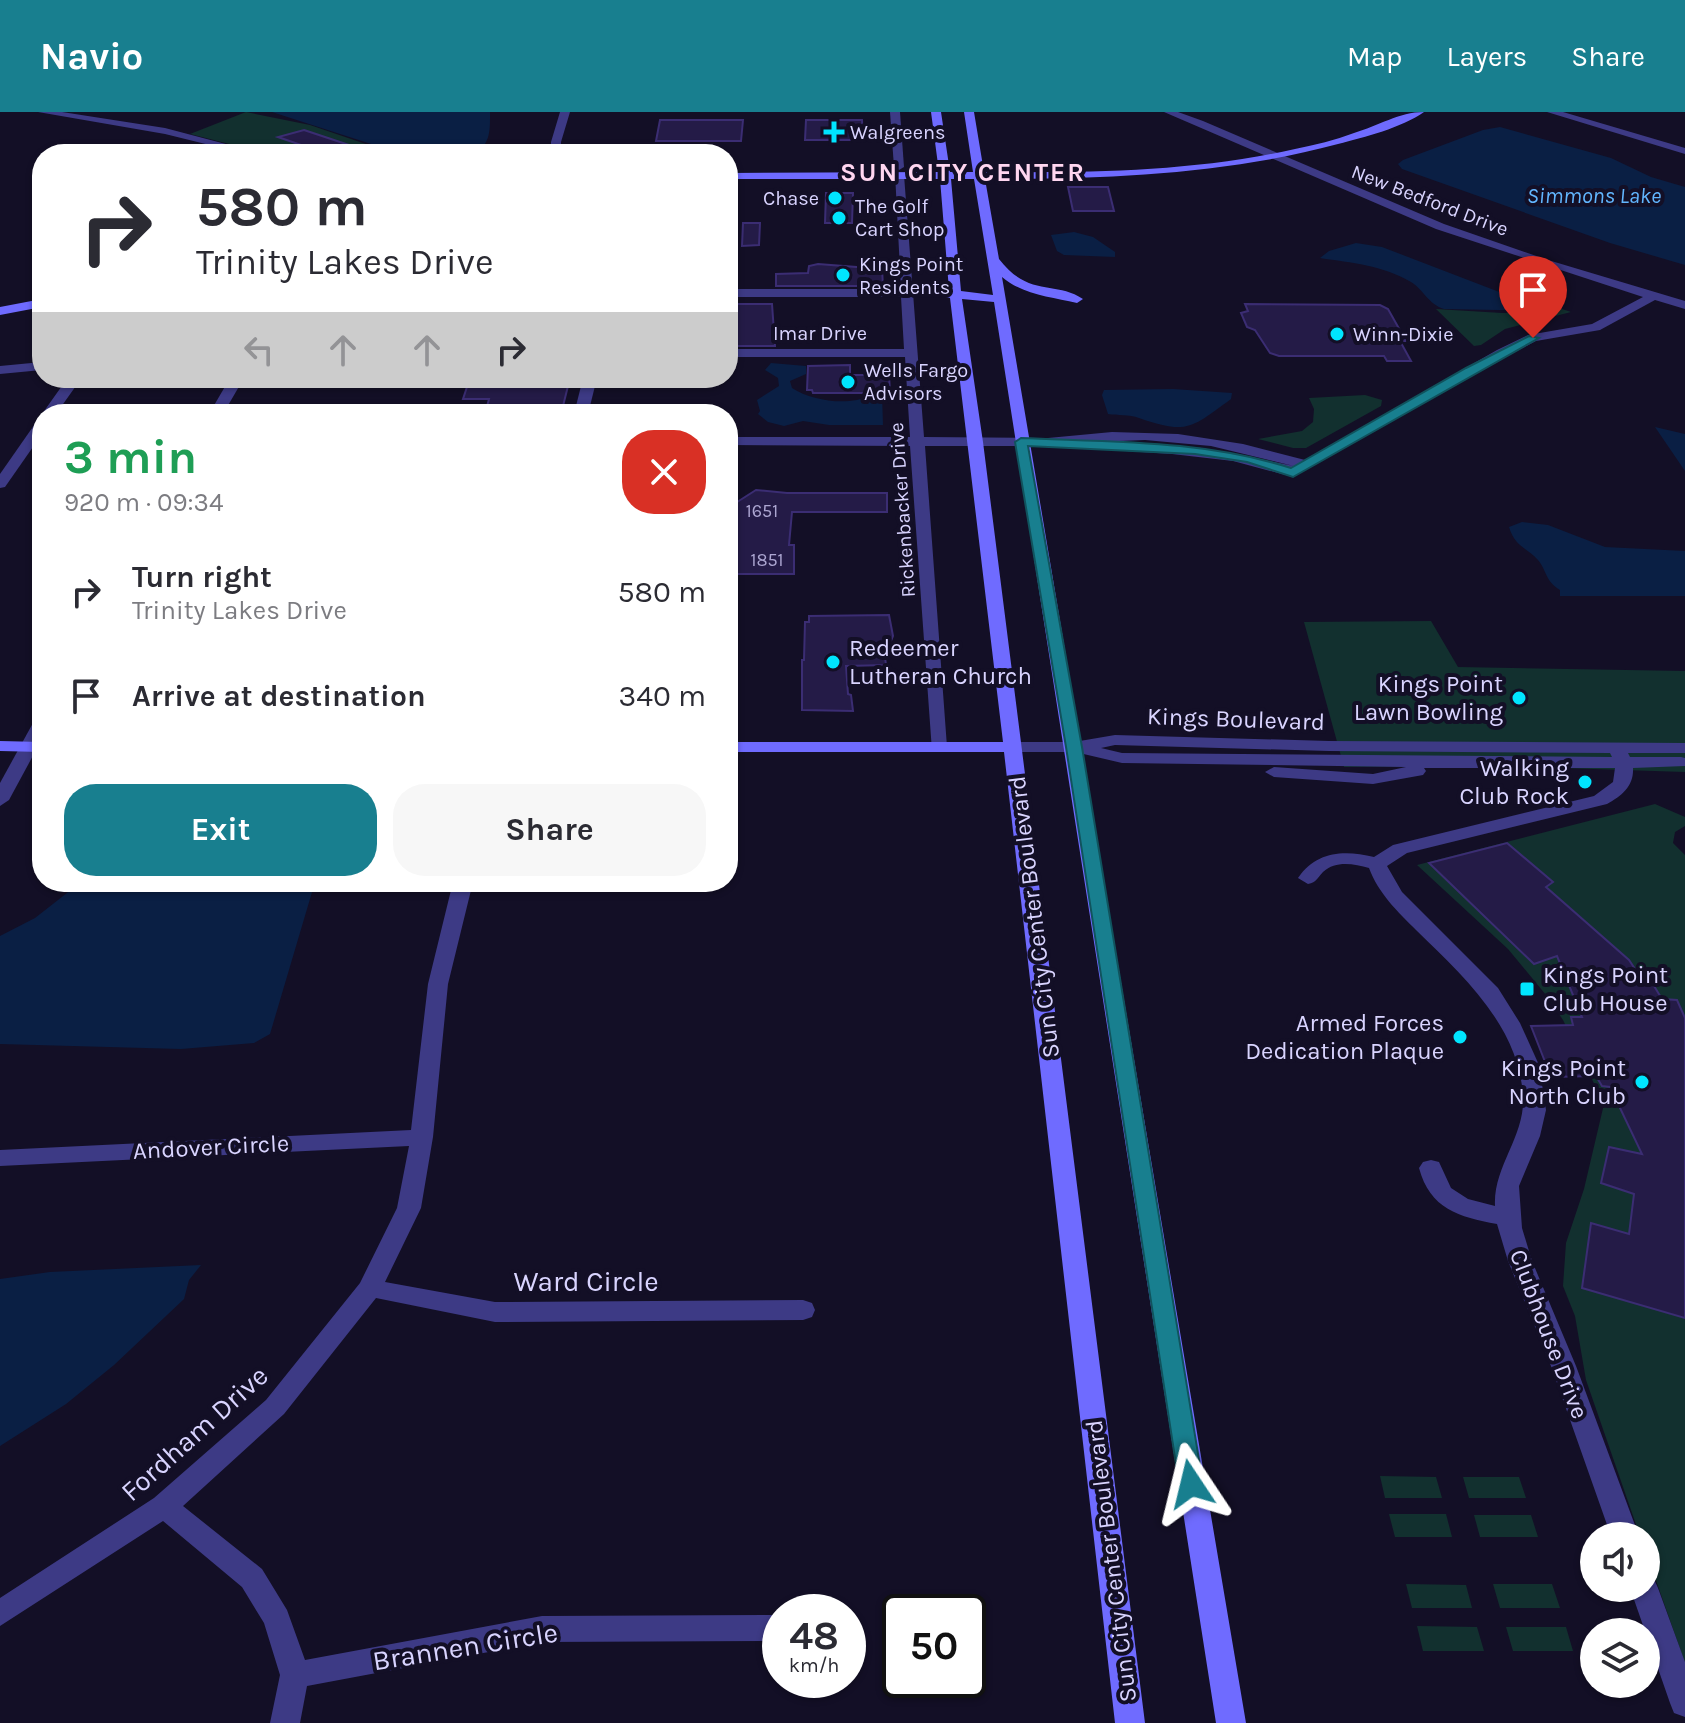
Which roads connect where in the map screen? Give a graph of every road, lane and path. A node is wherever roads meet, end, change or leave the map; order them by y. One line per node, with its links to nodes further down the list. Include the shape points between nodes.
1 (43, 112): 12 (street)
2 (565, 112): 13 (street)
3 (895, 112): 18 (street, Rickenbacker Drive)
4 (936, 112): 19 (main road, Sun City Center Boulevard)
5 (969, 112): 20 (main road)
6 (1169, 112): 14 (street, New Bedford Drive)
7 (1385, 112): 10 (main road)
8 (1419, 112): 11 (main road)
9 (1552, 112): 15 (street)
10 (1366, 119): 11 (main road); 14 (main road)
11 (1387, 125): 16 (main road)
12 (218, 144)
13 (556, 144)
14 (1256, 148): 16 (street, New Bedford Drive); 20 (main road)
15 (1685, 151)
16 (1272, 156): 20 (main road, via 1148,171); 28 (street, New Bedford Drive, via 1408,214)
17 (738, 167): 18 (main road)
18 (899, 171): 19 (main road); 21 (main road); 27 (street, Rickenbacker Drive)
19 (945, 172): 20 (main road); 23 (main road, Sun City Center Boulevard)
20 (978, 172): 22 (main road)
21 (738, 176)
22 (994, 261): 31 (main road, via 1020,286); 32 (main road)
23 (953, 277): 24 (main road, via 944,289); 30 (main road, Sun City Center Boulevard)
24 (929, 292): 27 (main road); 30 (main road)
25 (32, 293): 29 (main road)
26 (738, 293): 27 (street)
27 (908, 293): 30 (main road); 37 (street, Rickenbacker Drive)
28 (1654, 296): 34 (street, New Bedford Drive); 44 (street, via 1596,327 1533,338 1299,469 1195,450)
29 (0, 299)
30 (957, 299): 32 (main road); 43 (main road, Sun City Center Boulevard)
31 (1077, 299)
32 (1015, 301): 44 (main road, via 1011,365)
33 (32, 305): 35 (main road)
34 (1685, 305)
35 (0, 311)
36 (738, 353): 37 (street, Imar Drive)
37 (912, 353): 42 (street, Rickenbacker Drive)
38 (32, 367): 39 (street)
39 (0, 370)
40 (32, 438): 45 (street)
41 (738, 441): 42 (street)
42 (917, 441): 43 (street); 49 (street, Rickenbacker Drive)
43 (976, 442): 44 (street); 50 (main road, Sun City Center Boulevard)
44 (1021, 442): 51 (main road)
45 (0, 484)
46 (0, 746): 47 (main road)
47 (32, 747)
48 (738, 747): 49 (main road)
49 (938, 747): 50 (main road)
50 (1013, 747): 51 (street, Kings Boulevard); 74 (main road, Sun City Center Boulevard)
51 (1074, 747): 54 (street, Kings Boulevard, via 1115,740); 54 (street, Kings Boulevard, via 1122,758 1207,759 1245,769 1373,779 1454,762); 75 (main road)
52 (1685, 748): 54 (street, Kings Boulevard)
53 (32, 752): 56 (street)
54 (1621, 755): 55 (street, Kings Boulevard); 57 (street, via 1625,777 1618,791 1600,800 1400,849)
55 (1685, 762)
56 (0, 800)
57 (1377, 864): 58 (street, via 1332,859 1320,863); 63 (street, Clubhouse Drive, via 1378,877 1500,1006 1525,1055 1536,1097 1532,1126 1509,1175)
58 (1308, 878)
59 (461, 892): 60 (street, Fordham Drive, via 438,984)
60 (422, 1137): 61 (street, Andover Circle); 64 (street, Fordham Drive, via 409,1208)
61 (0, 1158)
62 (1431, 1168): 63 (street, via 1438,1188 1459,1204)
63 (1509, 1217): 67 (street, Clubhouse Drive, via 1517,1259)
64 (370, 1288): 65 (street, Ward Circle, via 495,1312); 66 (street, Fordham Drive, via 275,1407)
65 (803, 1310)
66 (164, 1506): 69 (street, Fordham Drive); 71 (street, via 252,1578 277,1619)
67 (1620, 1522)
68 (1649, 1602): 72 (street)
69 (0, 1613)
70 (762, 1628): 71 (street, Brannen Circle, via 542,1629)
71 (295, 1675): 73 (street)
72 (1685, 1703)
73 (285, 1723)
74 (1130, 1723)
75 (1231, 1723)

